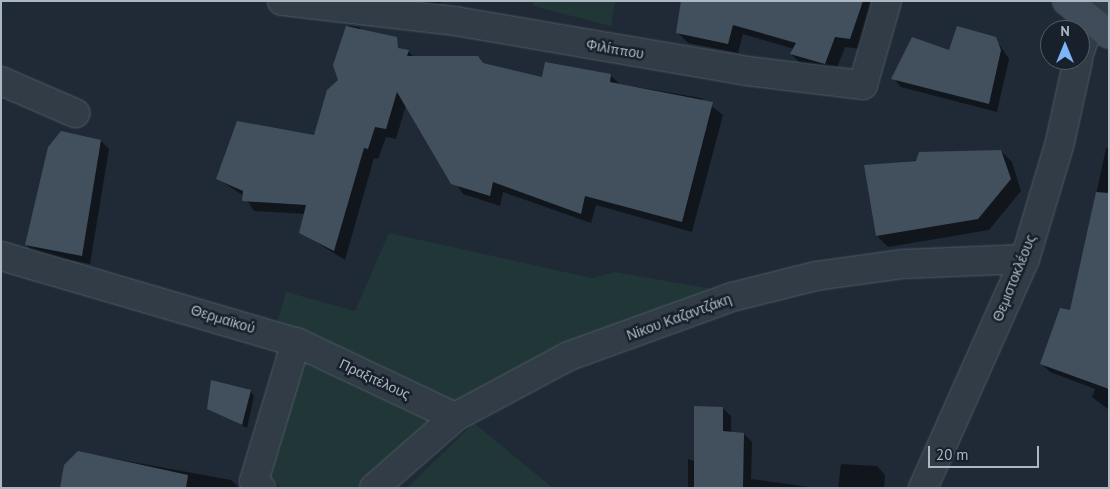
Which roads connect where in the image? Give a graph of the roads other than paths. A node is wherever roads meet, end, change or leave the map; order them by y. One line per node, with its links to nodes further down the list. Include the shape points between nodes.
1 (887, 1): 3 (street, Φιλίππου, via 863,85 746,71 455,21)
2 (1067, 1): 4 (street)
3 (286, 2)
4 (1099, 18): 5 (street)
5 (1090, 34)
6 (1076, 70): 10 (street, Θεμιστοκλέους, via 1060,142)
7 (1, 81): 8 (street)
8 (75, 113)
9 (1, 256): 11 (street, Θερμαϊκού)
10 (1025, 259): 12 (street, Νίκου Καζαντζάκη, via 904,264 816,276 732,297 569,356); 15 (street, Θεμιστοκλέους)
11 (296, 342): 12 (street, Πραξιτέλους); 13 (street, via 254,481)
12 (455, 417): 14 (street, Νίκου Καζαντζάκη)
13 (261, 488)
14 (374, 488)
15 (923, 488)

